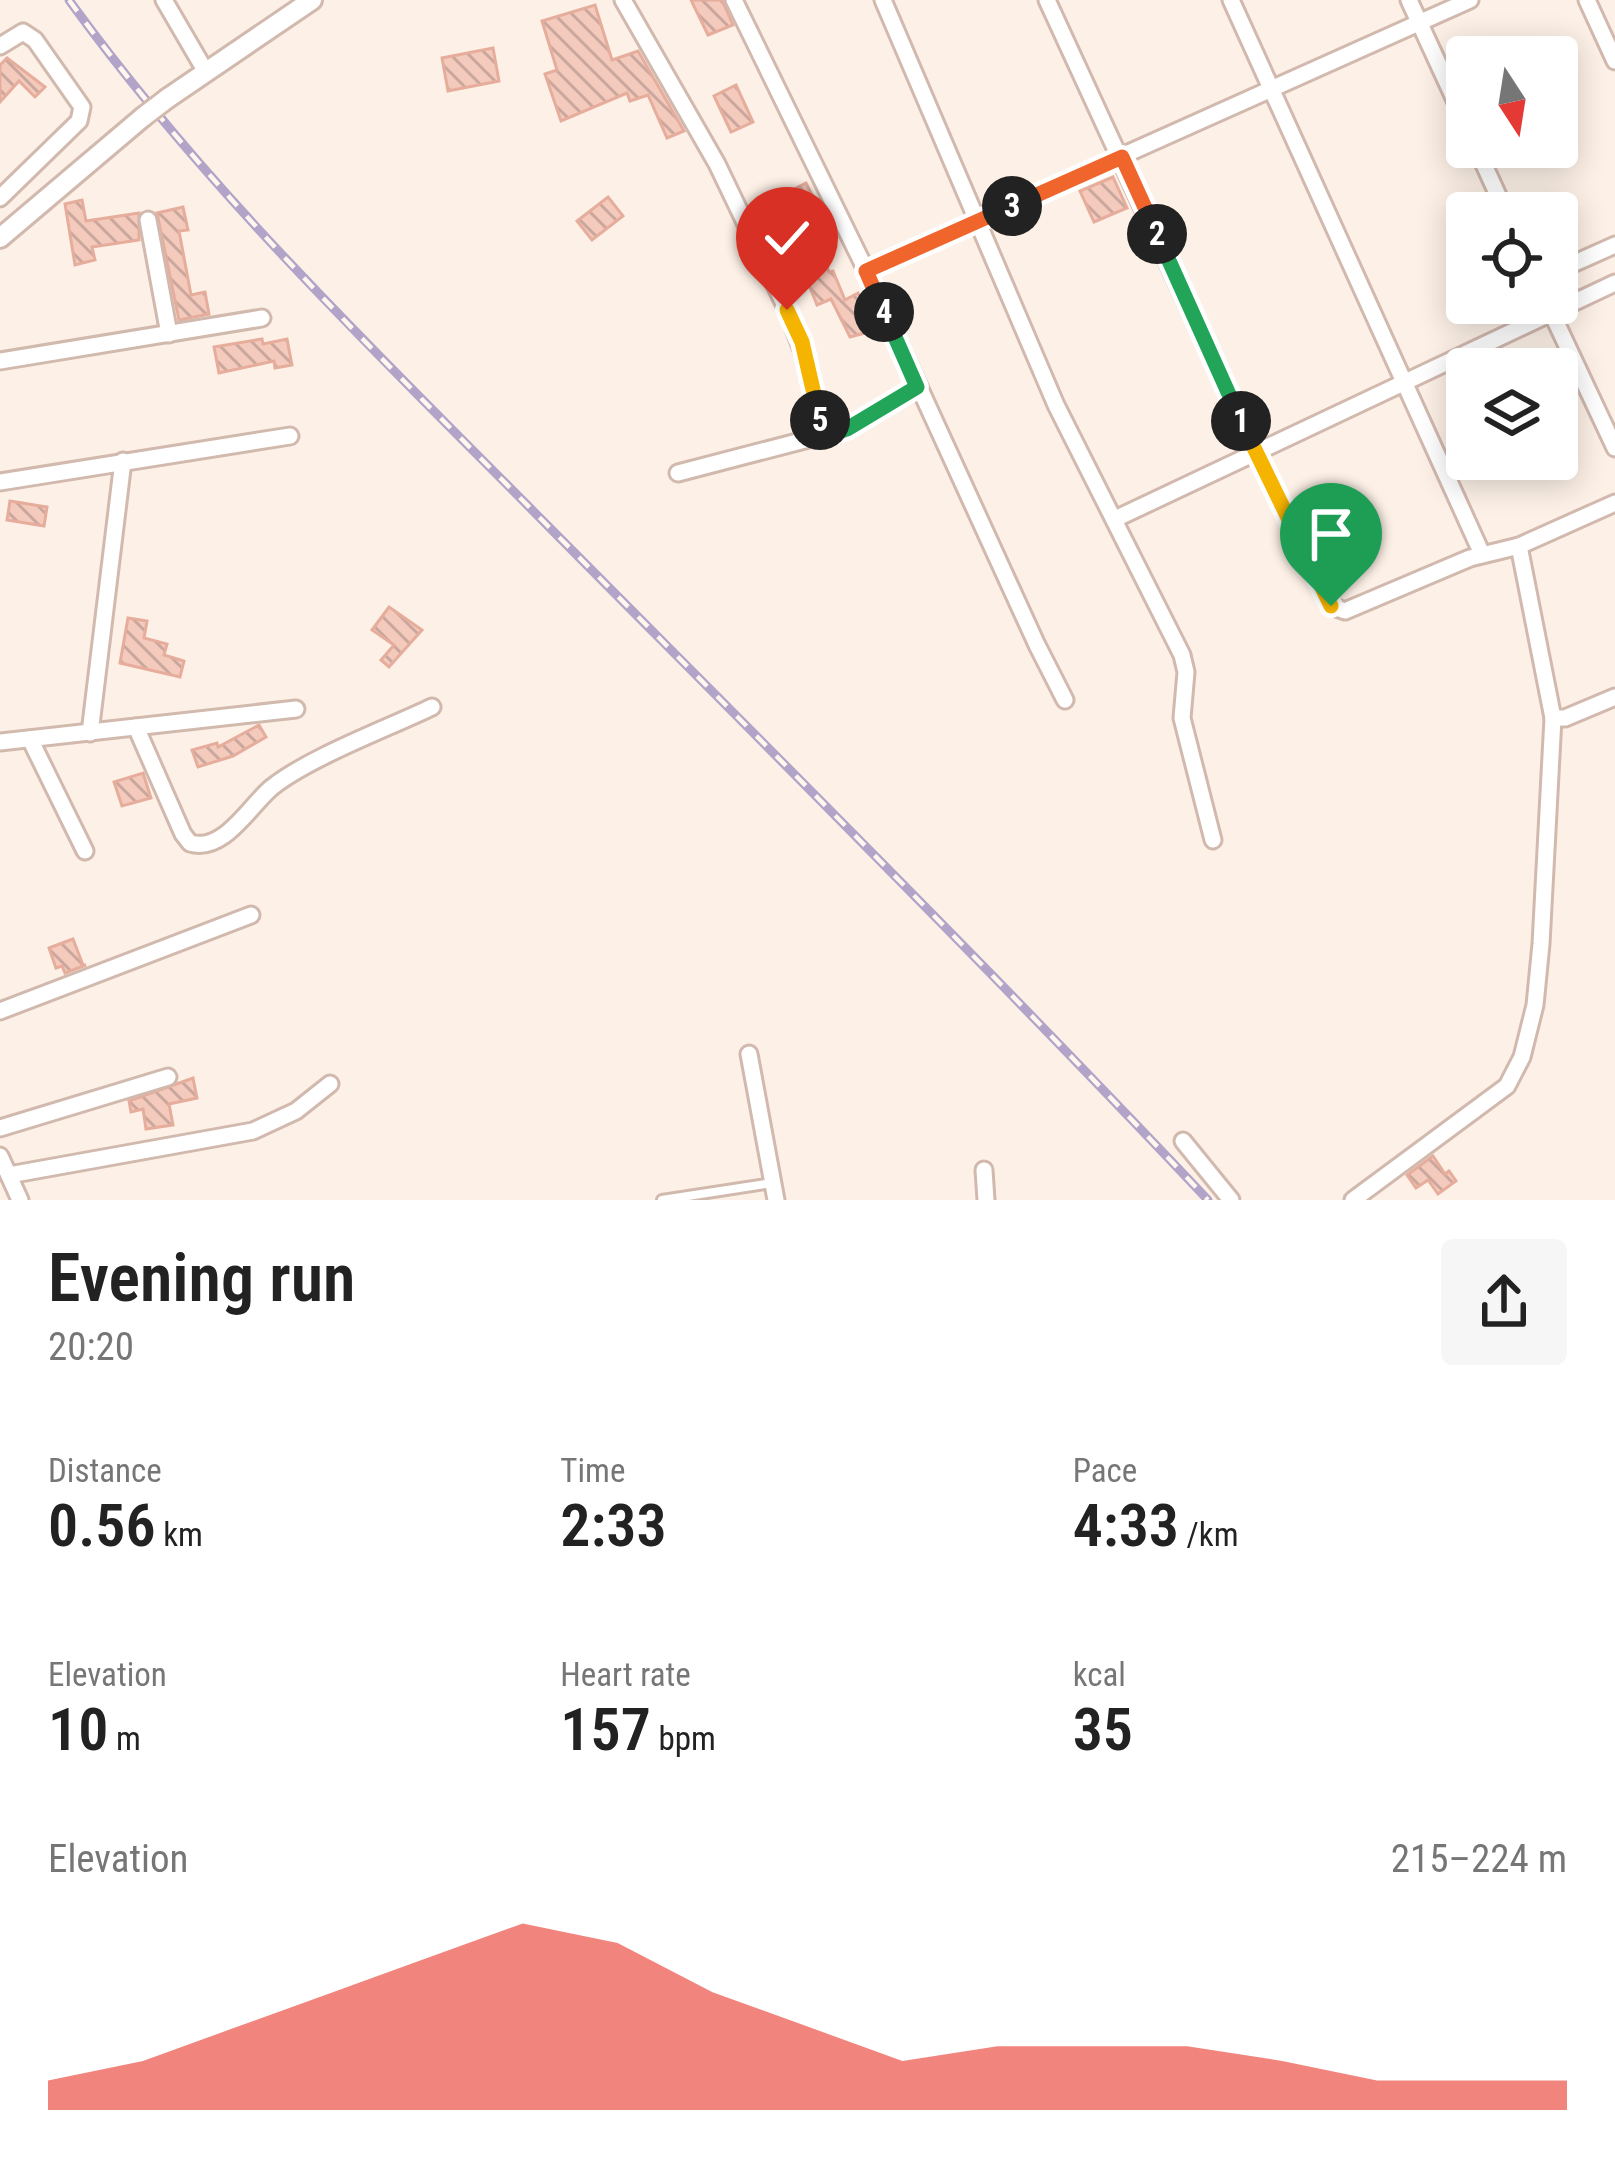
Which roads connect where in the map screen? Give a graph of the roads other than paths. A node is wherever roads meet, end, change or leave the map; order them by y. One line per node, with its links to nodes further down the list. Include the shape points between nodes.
1 (164, 0): 14 (street)
2 (312, 0): 14 (street)
3 (623, 0): 35 (street, via 717,164 787,310)
4 (734, 0): 24 (street)
5 (883, 0): 20 (street)
6 (1047, 0): 17 (street)
7 (1231, 0): 16 (street)
8 (1409, 0): 11 (street)
9 (1470, 0): 11 (street)
10 (1587, 0): 13 (street)
11 (1420, 23): 15 (street); 16 (street)
12 (0, 46): 18 (street, via 23,32 35,40 82,106 79,121)
13 (1615, 61)
14 (206, 72): 21 (street, bridge)
15 (1446, 80)
16 (1272, 88): 17 (street); 32 (street)
17 (1122, 157): 20 (street); 37 (street)
18 (0, 198)
19 (148, 220): 30 (street)
20 (976, 222): 24 (street); 42 (street)
21 (0, 238)
22 (1615, 245): 23 (street)
23 (1578, 262)
24 (866, 271): 33 (street)
25 (1615, 283): 26 (street)
26 (1578, 297)
27 (262, 318): 30 (street)
28 (1518, 324): 32 (street)
29 (1557, 324): 36 (street)
30 (169, 334): 31 (street)
31 (0, 361)
32 (1406, 382): 37 (street); 44 (street)
33 (917, 387): 35 (street); 46 (street)
34 (290, 436): 38 (street)
35 (824, 437): 39 (street)
36 (1615, 448)
37 (1255, 450): 42 (street); 44 (street, via 1336,610)
38 (123, 461): 40 (street); 51 (street)
39 (678, 473)
40 (0, 482)
41 (1615, 503): 43 (street)
42 (1114, 518): 54 (street, via 1182,655 1183,718)
43 (1519, 546): 44 (street); 49 (street)
44 (1482, 554)
45 (1615, 697): 49 (street)
46 (1065, 700)
47 (432, 706): 50 (street, via 286,777 202,847 183,833)
48 (296, 710): 50 (street)
49 (1552, 718): 71 (street, via 1541,944 1522,1057 1507,1086)
50 (136, 728): 51 (street)
51 (90, 733): 52 (street)
52 (30, 739): 53 (street); 55 (street)
53 (0, 742)
54 (1213, 840)
55 (85, 851)
56 (251, 916): 57 (street)
57 (0, 1011)
58 (749, 1054): 66 (street)
59 (168, 1077): 61 (street)
60 (330, 1084): 65 (street, via 253,1131)
61 (0, 1128)
62 (1183, 1142): 70 (street)
63 (0, 1156): 65 (street)
64 (984, 1170): 69 (street)
65 (8, 1174): 67 (street)
66 (775, 1191): 68 (lane)
67 (20, 1200)
68 (662, 1200)
69 (986, 1200)
70 (1231, 1200)
71 (1353, 1200)

